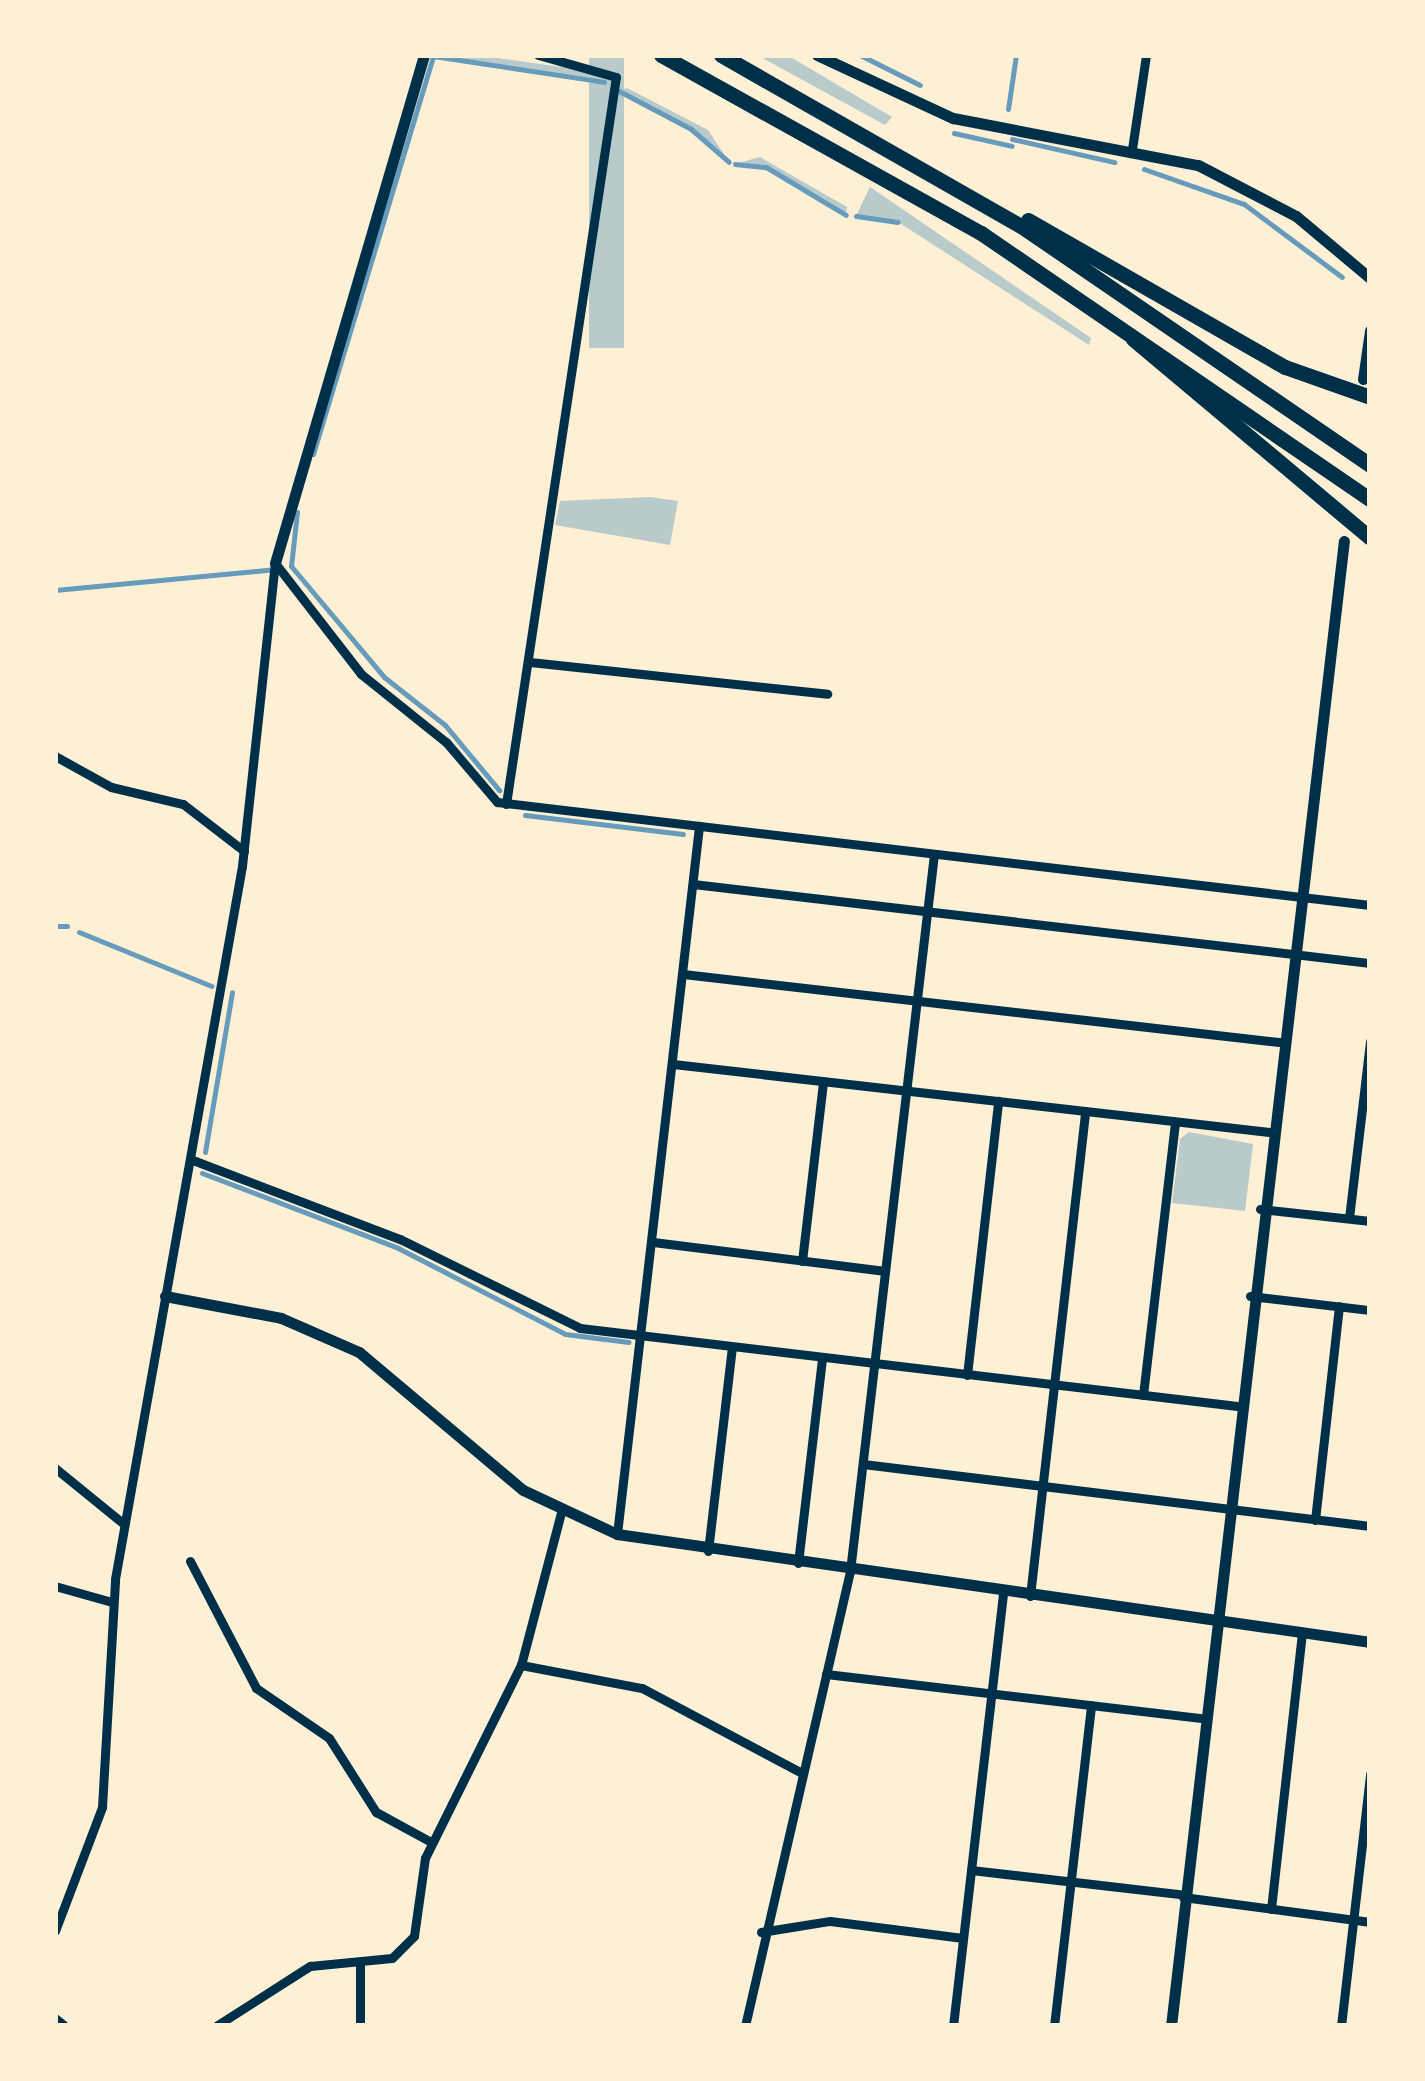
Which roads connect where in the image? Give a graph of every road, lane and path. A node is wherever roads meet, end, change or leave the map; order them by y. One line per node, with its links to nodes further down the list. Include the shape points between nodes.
1 (424, 55): 18 (street)
2 (538, 55): 19 (street, via 616,77)
3 (661, 55): 10 (highway, via 894,180)
4 (721, 55): 8 (highway)
5 (817, 55): 7 (street, via 953,118)
6 (1146, 55): 7 (street)
7 (1132, 148): 9 (street, via 1257,192)
8 (969, 194): 13 (highway, via 1285,368); 14 (highway)
9 (1370, 278)
10 (1120, 324): 15 (highway); 16 (highway)
11 (1370, 330): 12 (street)
12 (1363, 379)
13 (1370, 397)
14 (1370, 466)
15 (1370, 500)
16 (1370, 538)
17 (1344, 542): 27 (street)
18 (275, 563): 22 (street, via 360,674); 24 (street)
19 (530, 662): 20 (street); 22 (street)
20 (827, 694)
21 (55, 756): 24 (street, via 111,786 183,804)
22 (506, 804): 23 (street)
23 (699, 826): 25 (street); 26 (street)
24 (244, 851): 43 (street)
25 (934, 854): 27 (street); 29 (street)
26 (693, 884): 29 (street); 32 (street)
27 (1297, 896): 28 (street); 30 (street)
28 (1370, 905)
29 (928, 910): 30 (street); 33 (street)
30 (1289, 954): 31 (street); 35 (street)
31 (1370, 963)
32 (683, 974): 33 (street); 36 (street)
33 (917, 1001): 35 (street); 38 (street)
34 (1370, 1041): 45 (street)
35 (1279, 1042): 42 (street)
36 (673, 1064): 37 (street); 47 (street)
37 (823, 1082): 38 (street); 48 (street)
38 (906, 1091): 39 (street); 49 (street)
39 (998, 1101): 40 (street); 58 (street)
40 (1086, 1111): 41 (street); 59 (street)
41 (1176, 1122): 42 (street); 60 (street)
42 (1269, 1132): 44 (street)
43 (190, 1159): 50 (street); 54 (street, via 400,1240 564,1324)
44 (1260, 1208): 45 (street); 51 (street)
45 (1350, 1218): 46 (street)
46 (1370, 1221)
47 (652, 1242): 48 (street); 54 (street)
48 (802, 1261): 49 (street)
49 (886, 1272): 57 (street)
50 (164, 1296): 66 (street, via 281,1318 359,1352 494,1469); 68 (street)
51 (1250, 1296): 52 (street); 61 (street)
52 (1340, 1306): 53 (street); 67 (street)
53 (1370, 1310)
54 (642, 1337): 55 (street); 70 (street)
55 (732, 1347): 56 (street); 71 (street)
56 (822, 1358): 57 (street); 73 (street)
57 (874, 1364): 58 (street); 62 (street)
58 (967, 1374): 59 (street)
59 (1054, 1385): 60 (street); 64 (street)
60 (1144, 1395): 61 (street)
61 (1238, 1406): 65 (street)
62 (863, 1464): 64 (street); 74 (street)
63 (55, 1468): 68 (street)
64 (1043, 1486): 65 (street); 77 (street)
65 (1226, 1509): 67 (street); 79 (street)
66 (561, 1512): 70 (street); 82 (street)
67 (1315, 1520): 69 (street)
68 (124, 1524): 78 (street)
69 (1370, 1526)
70 (617, 1534): 71 (street)
71 (708, 1551): 73 (street)
72 (190, 1561): 89 (street, via 256,1688 328,1738 376,1812)
73 (798, 1564): 74 (street)
74 (850, 1571): 76 (street); 83 (street)
75 (55, 1586): 78 (street)
76 (1003, 1593): 77 (street); 84 (street)
77 (1030, 1596): 79 (street)
78 (112, 1602): 96 (street, via 102,1807)
79 (1211, 1622): 80 (street); 86 (street)
80 (1302, 1634): 81 (street); 93 (street)
81 (1370, 1642)
82 (520, 1664): 87 (street, via 642,1688); 89 (street)
83 (826, 1674): 84 (street); 87 (street)
84 (992, 1693): 85 (street); 90 (street)
85 (1091, 1705): 86 (street); 91 (street)
86 (1201, 1718): 92 (street)
87 (800, 1772): 97 (street)
88 (1370, 1774): 94 (street)
89 (432, 1842): 99 (street, via 414,1936 392,1958)
90 (971, 1870): 91 (street); 98 (street)
91 (1070, 1881): 92 (street); 106 (street)
92 (1180, 1896): 93 (street); 107 (street)
93 (1271, 1909): 94 (street)
94 (1353, 1920): 95 (street); 108 (street)
95 (1370, 1922)
96 (55, 1932)
97 (761, 1932): 98 (street, via 830,1921); 104 (street)
98 (963, 1938): 105 (street)
99 (360, 1962): 102 (street, via 310,1966); 103 (street)
100 (55, 2018): 101 (street)
101 (65, 2026)
102 (216, 2026)
103 (360, 2026)
104 (745, 2026)
105 (953, 2026)
106 (1054, 2026)
107 (1171, 2026)
108 (1341, 2026)

